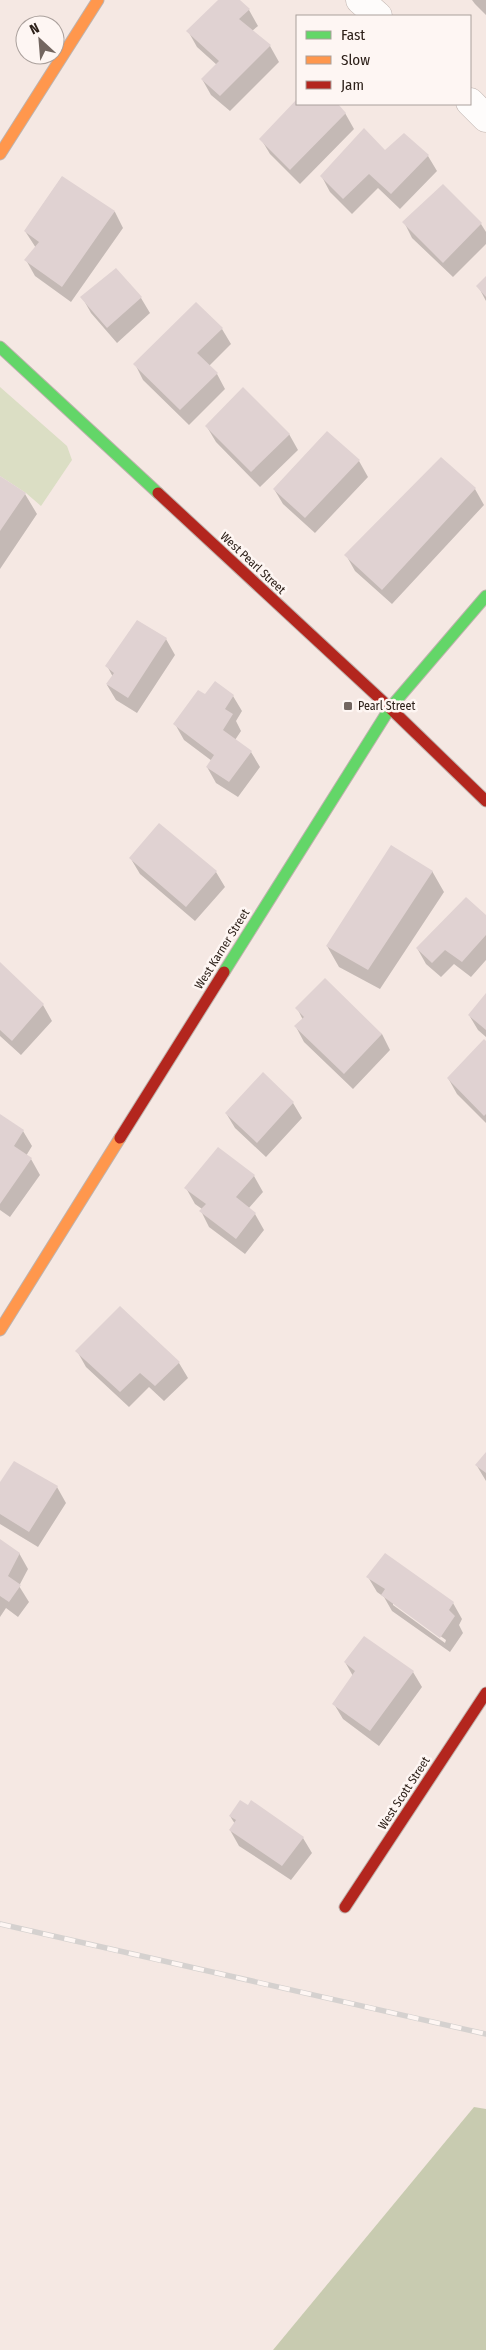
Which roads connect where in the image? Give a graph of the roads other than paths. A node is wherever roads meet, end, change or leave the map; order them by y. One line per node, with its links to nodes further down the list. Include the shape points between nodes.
1 (98, 0): 6 (street)
2 (360, 0): 3 (street)
3 (377, 15)
4 (471, 103): 5 (street)
5 (486, 118)
6 (0, 154)
7 (0, 347): 9 (street, West Pearl Street)
8 (486, 596): 9 (street, West Karner Street)
9 (390, 708): 10 (street, West Pearl Street); 11 (street, West Karner Street)
10 (486, 801)
11 (0, 1330)
12 (486, 1693): 13 (street, West Scott Street)
13 (346, 1908)

